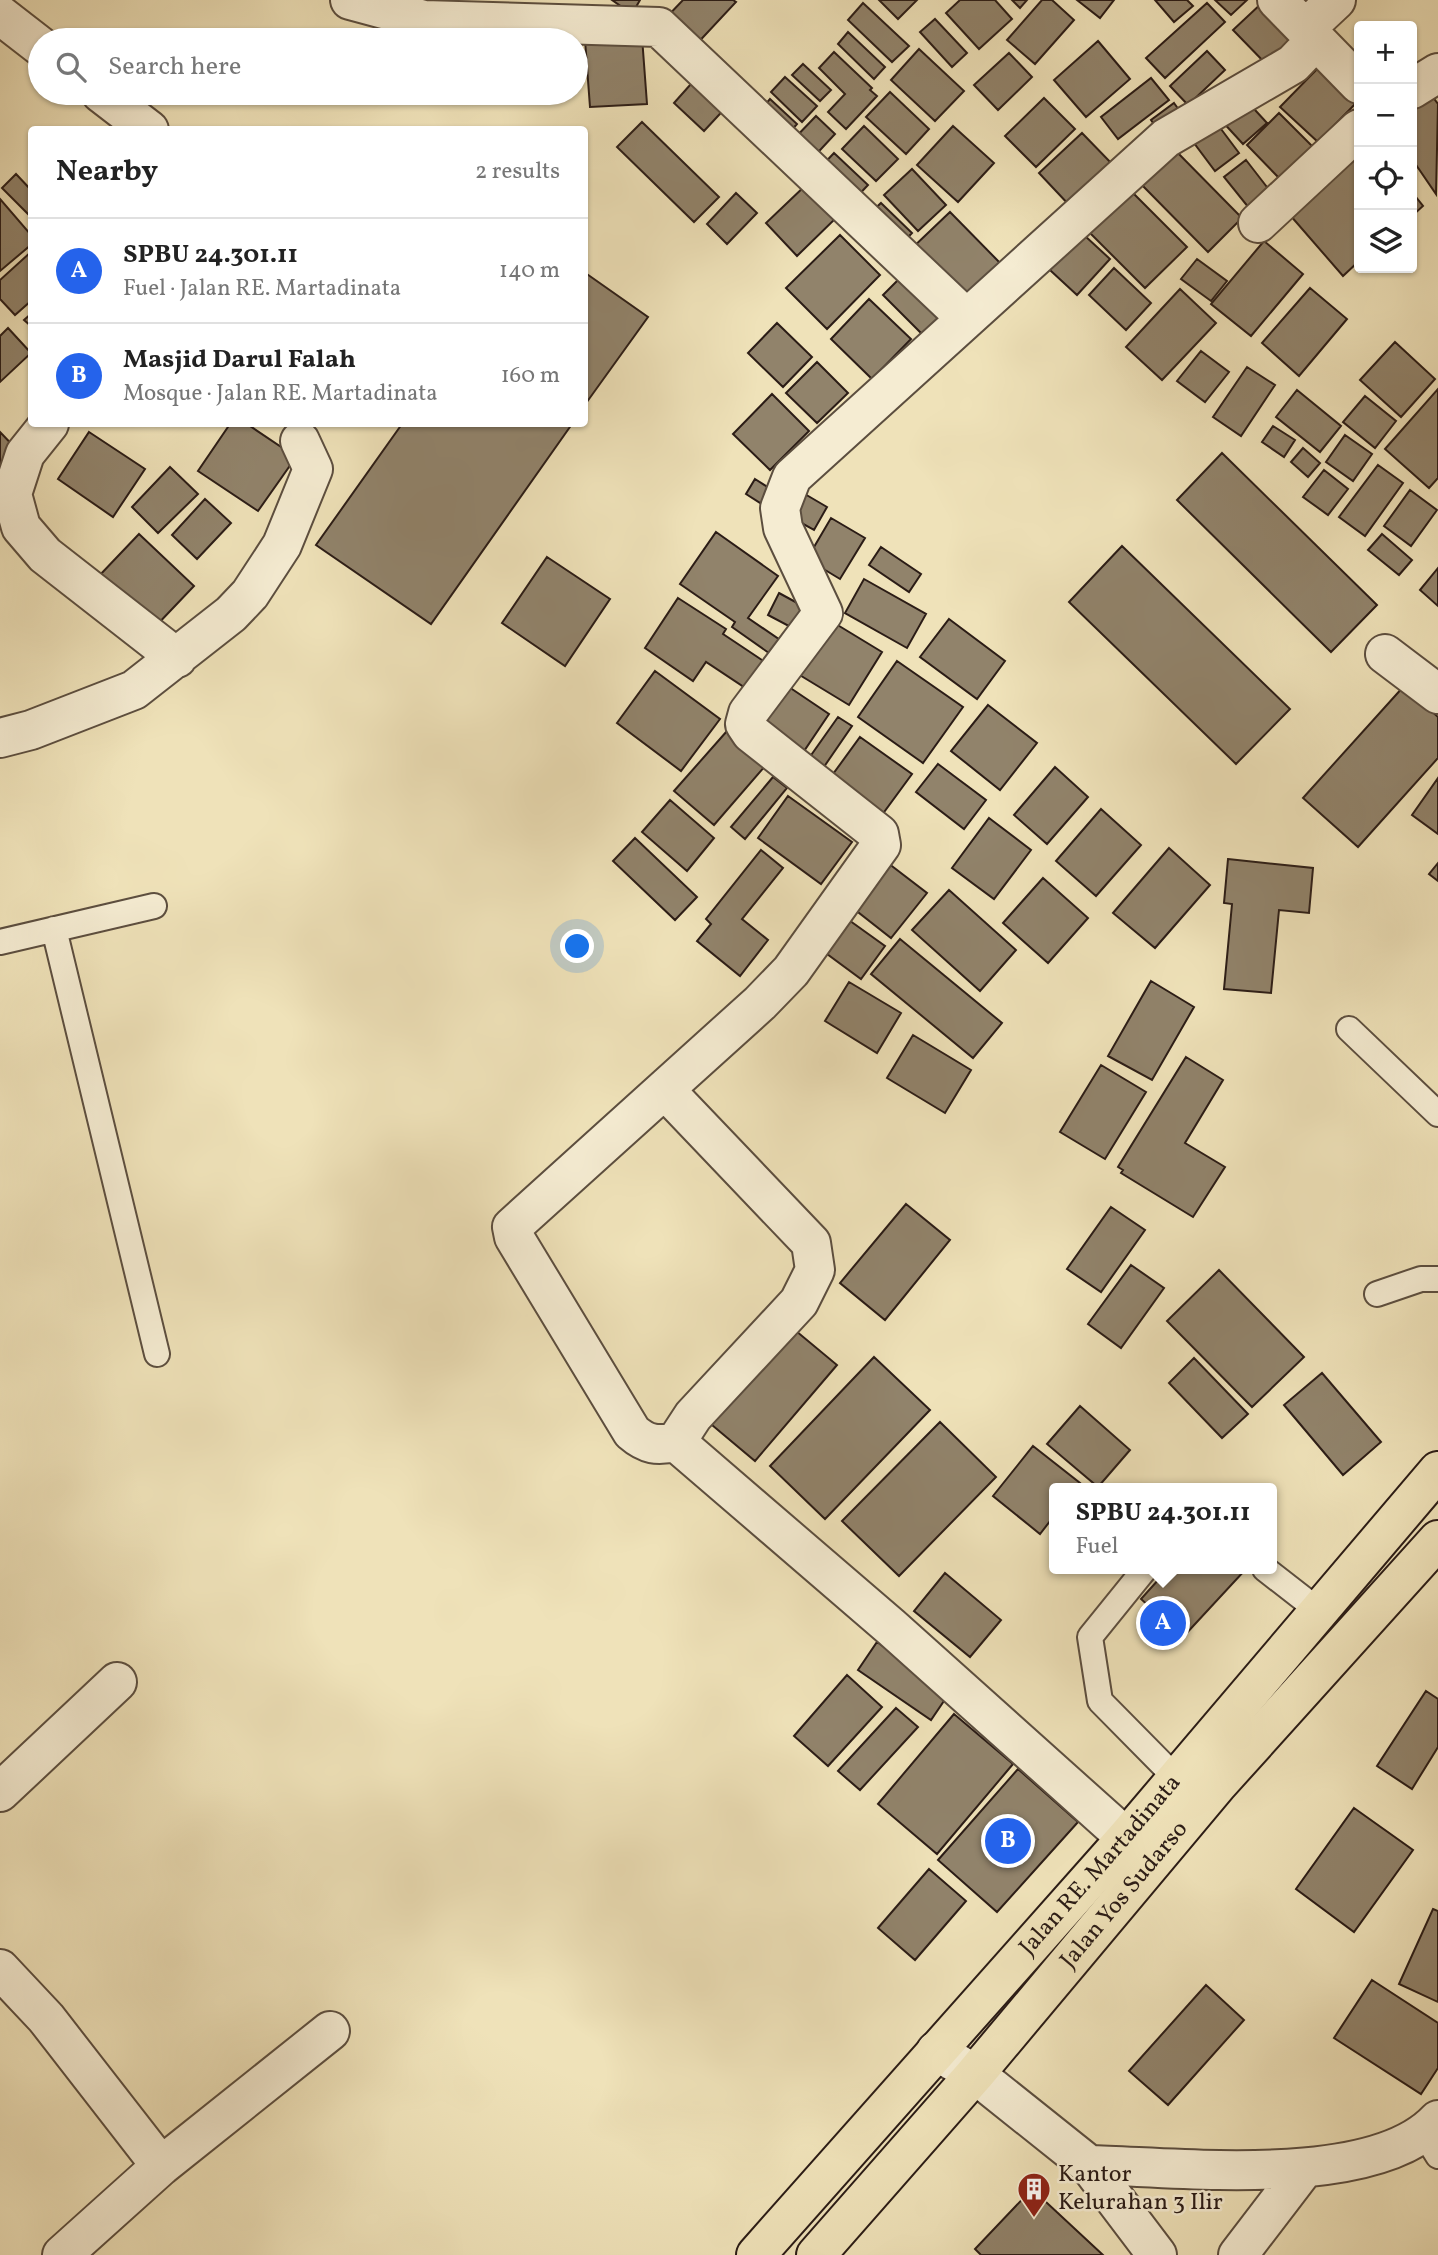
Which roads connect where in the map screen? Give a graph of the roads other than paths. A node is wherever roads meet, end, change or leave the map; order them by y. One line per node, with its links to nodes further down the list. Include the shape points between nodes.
1 (350, 0): 14 (street, via 424,20 659,27)
2 (1277, 0): 5 (street)
3 (1336, 0): 5 (street)
4 (0, 15): 6 (street)
5 (1311, 35): 8 (street); 14 (street, via 1293,64 1166,138)
6 (28, 37)
7 (1438, 73): 9 (street)
8 (1354, 79)
9 (1417, 86)
10 (117, 105): 11 (street)
11 (144, 126)
12 (1354, 134): 13 (street)
13 (1258, 223)
14 (966, 318): 25 (street, via 792,477 780,508 783,528 823,612 745,719 751,733 878,834 883,839 881,845 790,971)
15 (47, 427): 18 (street, via 25,454 12,494 21,527 45,555)
16 (300, 441): 18 (street, via 313,469 282,545 241,604)
17 (1385, 654): 19 (street)
18 (177, 658): 20 (street, via 134,690)
19 (1438, 694)
20 (0, 738)
21 (154, 906): 22 (lane)
22 (54, 929): 23 (lane); 29 (lane)
23 (0, 942)
24 (1349, 1029): 26 (lane)
25 (664, 1090): 30 (street, via 811,1243 815,1270 799,1302 693,1416); 30 (street, via 512,1227 632,1432 643,1442 659,1446)
26 (1438, 1114)
27 (1438, 1279): 28 (lane, via 1421,1279)
28 (1377, 1294)
29 (157, 1354)
30 (676, 1442): 39 (street)
31 (1438, 1471): 35 (highway, Jalan RE. Martadinata)
32 (1438, 1540): 39 (highway, Jalan Yos Sudarso)
33 (1141, 1574): 37 (lane, via 1090,1637 1094,1670 1100,1700)
34 (1271, 1574): 35 (lane)
35 (1319, 1611): 37 (highway, Jalan RE. Martadinata)
36 (117, 1682): 38 (street)
37 (1177, 1779): 39 (highway, Jalan RE. Martadinata)
38 (0, 1792)
39 (1140, 1849): 42 (highway, Jalan RE. Martadinata); 43 (highway, Jalan Yos Sudarso)
40 (0, 1969): 46 (street, via 46,2018)
41 (330, 2031): 46 (street)
42 (936, 2051): 43 (street); 49 (highway, Jalan RE. Martadinata)
43 (975, 2074): 45 (street); 50 (highway, Jalan Yos Sudarso)
44 (1434, 2137): 47 (street, via 1380,2155)
45 (1089, 2165): 47 (street); 51 (street)
46 (161, 2166): 48 (street)
47 (1303, 2170): 52 (street)
48 (62, 2255)
49 (756, 2255)
50 (816, 2255)
51 (1157, 2255)
52 (1238, 2255)

